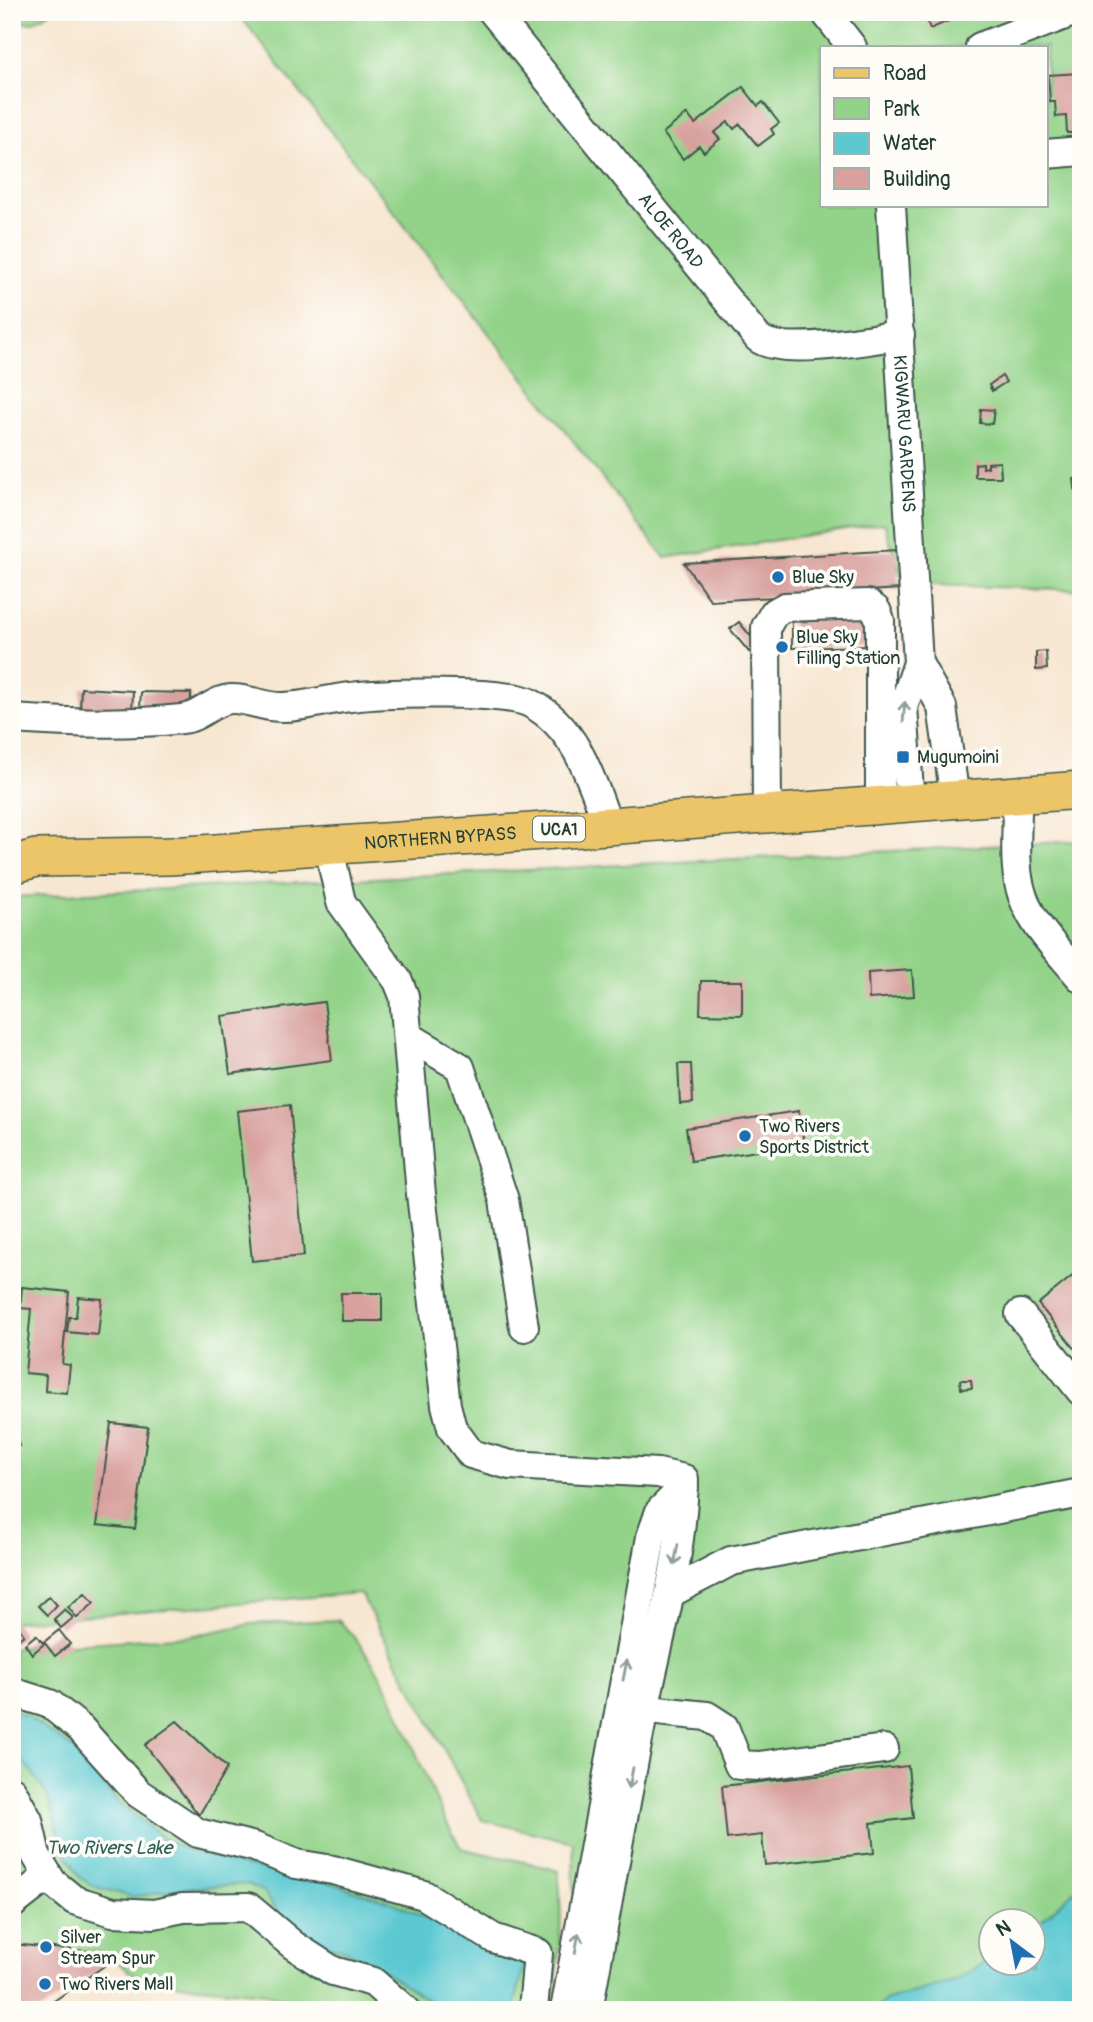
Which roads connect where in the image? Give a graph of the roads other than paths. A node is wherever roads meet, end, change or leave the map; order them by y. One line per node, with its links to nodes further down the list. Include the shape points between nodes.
1 (493, 12): 9 (street, ALOE ROAD, via 758,338 769,344 794,345)
2 (825, 12): 4 (street)
3 (1073, 12): 5 (street)
4 (851, 46)
5 (983, 46)
6 (1081, 151): 7 (street)
7 (1048, 154)
8 (891, 206): 9 (street, KIGWARU GARDENS)
9 (900, 335): 10 (street, KIGWARU GARDENS)
10 (918, 663): 14 (street, KIGWARU GARDENS, via 942,707); 15 (street, KIGWARU GARDENS, one-way to 10, via 903,707)
11 (12, 719): 17 (street, via 186,719 231,699 280,708 351,697 409,695 484,695 527,701 546,712 575,748)
12 (1081, 790): 13 (main road, NORTHERN BYPASS / UCA1)
13 (1017, 794): 14 (main road, NORTHERN BYPASS / UCA1); 20 (street, via 1019,886 1041,929)
14 (955, 799): 15 (main road, NORTHERN BYPASS / UCA1)
15 (895, 805): 16 (main road, NORTHERN BYPASS / UCA1); 16 (street, via 876,610 868,604 785,607 766,627)
16 (768, 815): 17 (main road, NORTHERN BYPASS / UCA1)
17 (608, 825): 18 (main road, NORTHERN BYPASS / UCA1)
18 (328, 844): 19 (main road, NORTHERN BYPASS / UCA1, via 170,856); 21 (street, via 341,902 398,981 408,1014)
19 (20, 860)
20 (1081, 978)
21 (408, 1036): 23 (street, via 460,1067 504,1200); 25 (street, via 420,1181 452,1428 471,1454 486,1461 674,1474 684,1479)
22 (1020, 1314): 24 (street)
23 (524, 1327)
24 (1081, 1391)
25 (684, 1487): 27 (street, one-way to 27); 29 (street, one-way to 25, via 651,1537 660,1511)
26 (1081, 1493): 27 (street, via 732,1560)
27 (670, 1593): 29 (street)
28 (12, 1692): 35 (street, via 50,1704 81,1729 138,1793 198,1833 255,1847 296,1864 424,1895 493,1938 538,1953)
29 (631, 1708): 30 (street, via 707,1716 724,1727 739,1765); 36 (street, one-way to 29); 37 (street, one-way to 37)
30 (884, 1749)
31 (12, 1791): 32 (street)
32 (48, 1876): 33 (street); 34 (street, via 74,1900 114,1912 155,1914 248,1907 303,1952 333,1971 373,1982)
33 (12, 1904)
34 (405, 2010)
35 (533, 2010)
36 (565, 2010)
37 (588, 2010)

